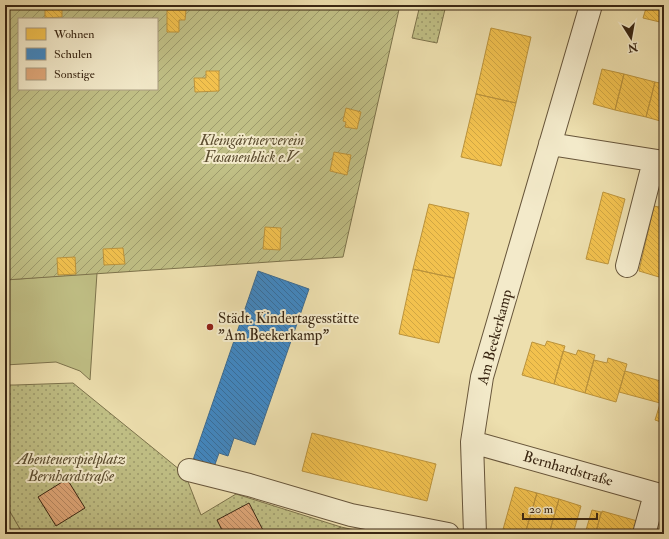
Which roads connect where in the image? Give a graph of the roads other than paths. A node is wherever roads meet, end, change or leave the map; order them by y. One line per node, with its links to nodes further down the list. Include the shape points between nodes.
1 (591, 5): 2 (street, Am Beekerkamp)
2 (550, 144): 3 (street); 5 (street, Am Beekerkamp, via 482,377)
3 (659, 162): 4 (street)
4 (627, 266)
5 (472, 442): 7 (street, Bernhardstraße); 9 (street, Am Beekerkamp)
6 (189, 470): 8 (street, via 351,515)
7 (660, 495): 10 (street)
8 (448, 534)
9 (475, 534)
10 (644, 534)

